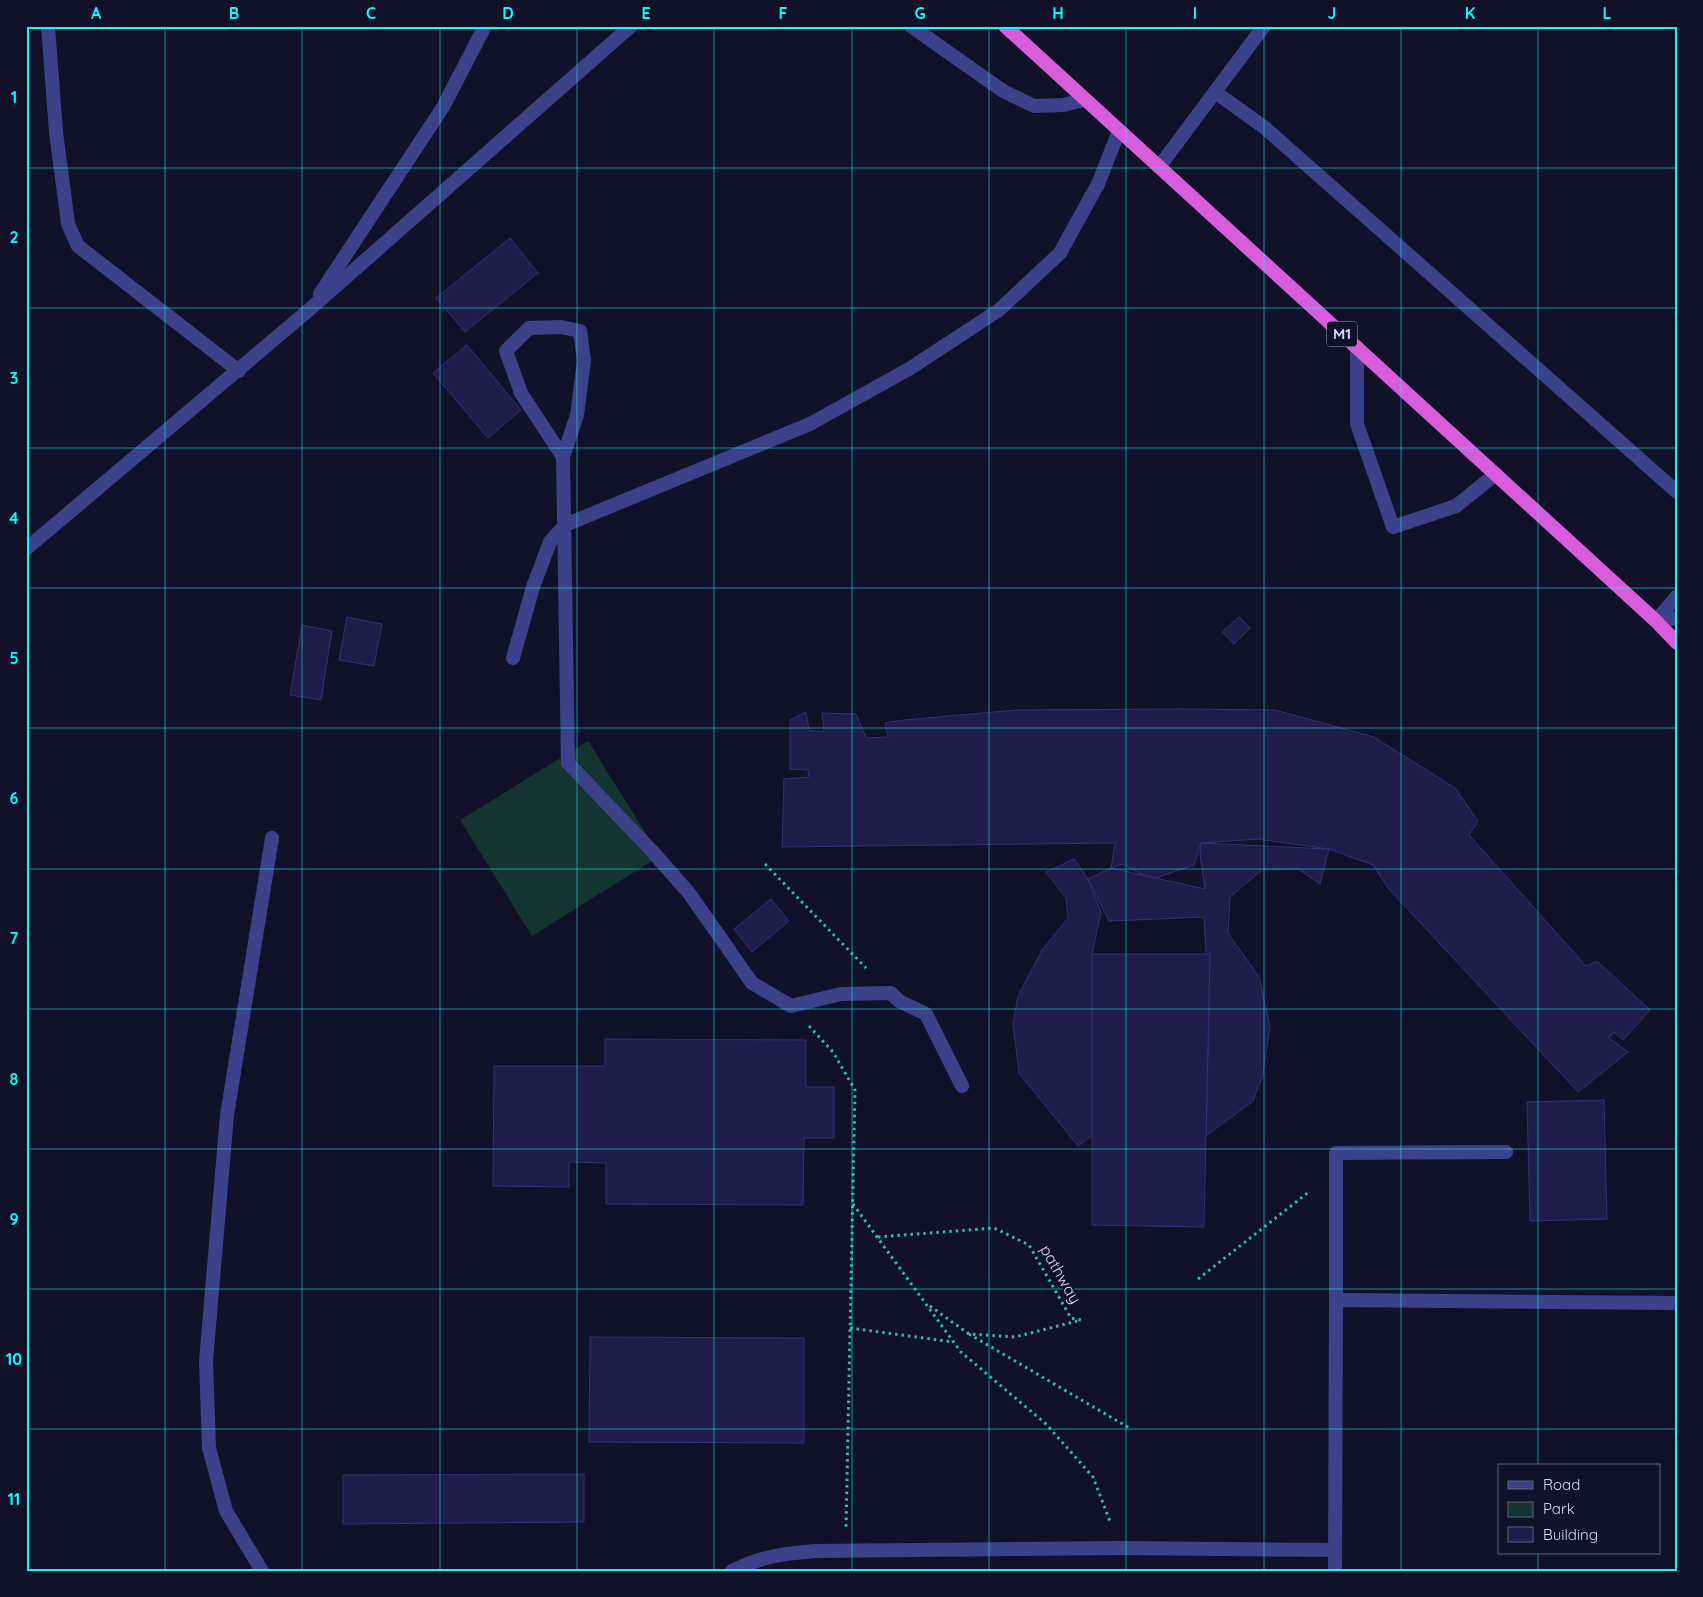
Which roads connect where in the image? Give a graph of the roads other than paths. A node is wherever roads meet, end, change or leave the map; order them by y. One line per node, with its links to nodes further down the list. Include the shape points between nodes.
1 (48, 26): 13 (street, via 56,132 68,224 78,246)
2 (485, 26): 11 (street, via 443,107)
3 (631, 26): 11 (street)
4 (911, 26): 8 (street, via 1003,91 1034,106)
5 (1005, 26): 8 (highway, M1)
6 (1264, 26): 7 (street)
7 (1215, 92): 10 (street); 16 (street, via 1264,127)
8 (1084, 100): 9 (highway, M1)
9 (1119, 131): 10 (highway, M1); 17 (street, via 1098,184 1060,253 999,310 909,370 810,424)
10 (1159, 167): 12 (highway, M1)
11 (310, 309): 13 (street)
12 (1357, 347): 15 (highway, M1); 15 (street, via 1357,424 1393,527 1456,506)
13 (239, 371): 18 (street)
14 (563, 457): 14 (street, via 521,393 506,351 529,328 561,327 580,331 584,361 577,415); 17 (street)
15 (1496, 474): 21 (highway, M1)
16 (1677, 492)
17 (565, 525): 23 (street, via 550,542 533,587); 25 (street, via 568,763 688,893 752,983 791,1006 841,994 891,993 926,1014)
18 (26, 549)
19 (1677, 596): 21 (street)
20 (1677, 618): 21 (street)
21 (1656, 622): 22 (highway, M1)
22 (1677, 643)
23 (513, 658)
24 (272, 838): 30 (street, via 227,1115 206,1361 209,1448 226,1511)
25 (962, 1086)
26 (1506, 1152): 27 (street, via 1336,1153)
27 (1336, 1300): 28 (street); 29 (street)
28 (1677, 1303)
29 (1335, 1550): 31 (street, via 846,1551 781,1554 757,1559); 32 (street)
30 (262, 1571)
31 (732, 1571)
32 (1335, 1571)

